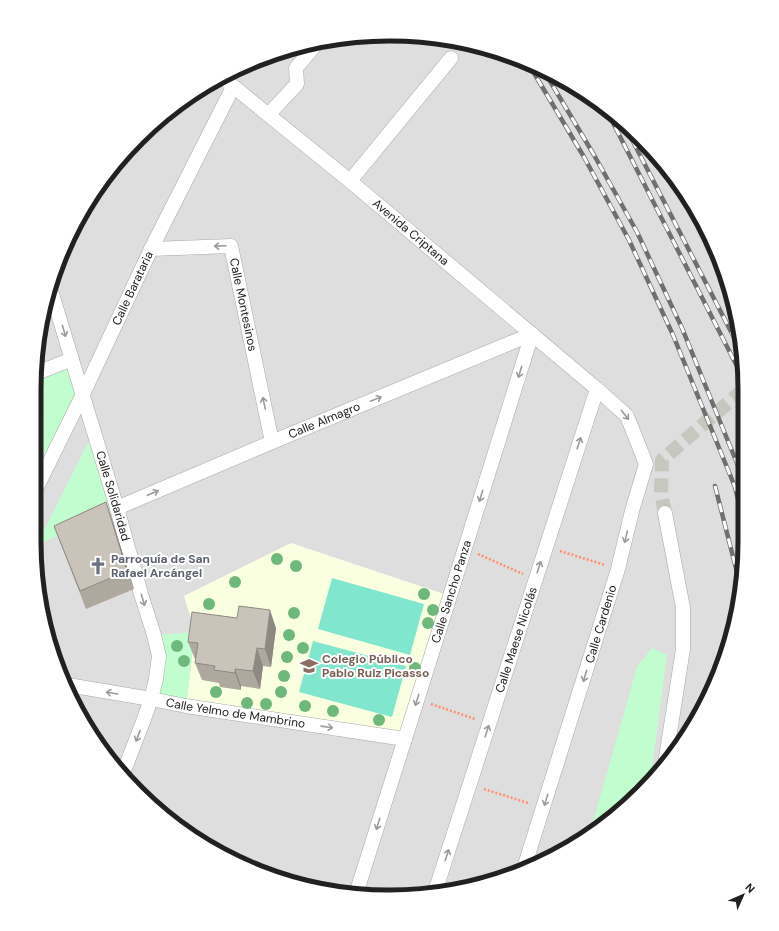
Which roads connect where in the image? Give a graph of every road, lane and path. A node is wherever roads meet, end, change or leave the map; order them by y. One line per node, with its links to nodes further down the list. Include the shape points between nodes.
1 (311, 50): 4 (street, via 296,68 297,84)
2 (451, 58): 5 (street)
3 (228, 82): 4 (street, Avenida Criptana); 6 (street, Calle Barataria)
4 (269, 114): 5 (street, Avenida Criptana)
5 (350, 181): 8 (street, Avenida Criptana)
6 (151, 249): 12 (street, Calle Barataria); 13 (street, Calle Montesinos, one-way to 6, via 231,246)
7 (53, 298): 9 (street, Calle Solidaridad, one-way to 9)
8 (532, 334): 11 (street, Avenida Criptana); 13 (street, Calle Almagro, one-way to 8); 18 (street, Calle Sancho Panza, one-way to 18)
9 (72, 359): 10 (street); 12 (street, Calle Solidaridad)
10 (42, 371)
11 (597, 389): 17 (street, Calle Maese Nicolás, one-way to 11); 19 (street, Calle Cardenio, one-way to 19, via 627,416 646,464)
12 (82, 394): 14 (street, Calle Barataria); 15 (street, Calle Solidaridad)
13 (272, 442): 15 (street, Calle Almagro, one-way to 13)
14 (41, 479)
15 (117, 508): 22 (street, Calle Solidaridad, one-way to 22, via 159,656)
16 (665, 513): 26 (street, via 683,608 683,649)
17 (546, 547): 19 (path); 20 (street, Calle Maese Nicolás, one-way to 17)
18 (465, 549): 20 (path); 23 (street, Calle Sancho Panza)
19 (618, 569): 29 (street, Calle Cardenio, one-way to 29)
20 (536, 579): 24 (street, Calle Maese Nicolás)
21 (73, 686): 22 (street, Calle Yelmo de Mambrino, one-way to 21)
22 (151, 699): 25 (street, Calle Yelmo de Mambrino, one-way to 25); 27 (street, Calle Solidaridad, one-way to 27)
23 (417, 699): 24 (path); 25 (street, Calle Sancho Panza, one-way to 25)
24 (489, 724): 28 (street, Calle Maese Nicolás, one-way to 24)
25 (405, 739): 32 (street, Calle Sancho Panza, one-way to 32)
26 (668, 751)
27 (125, 768)
28 (470, 784): 29 (path); 31 (street, Calle Maese Nicolás, one-way to 28)
29 (544, 808): 30 (street, Calle Cardenio)
30 (526, 862)
31 (437, 887)
32 (358, 888)

